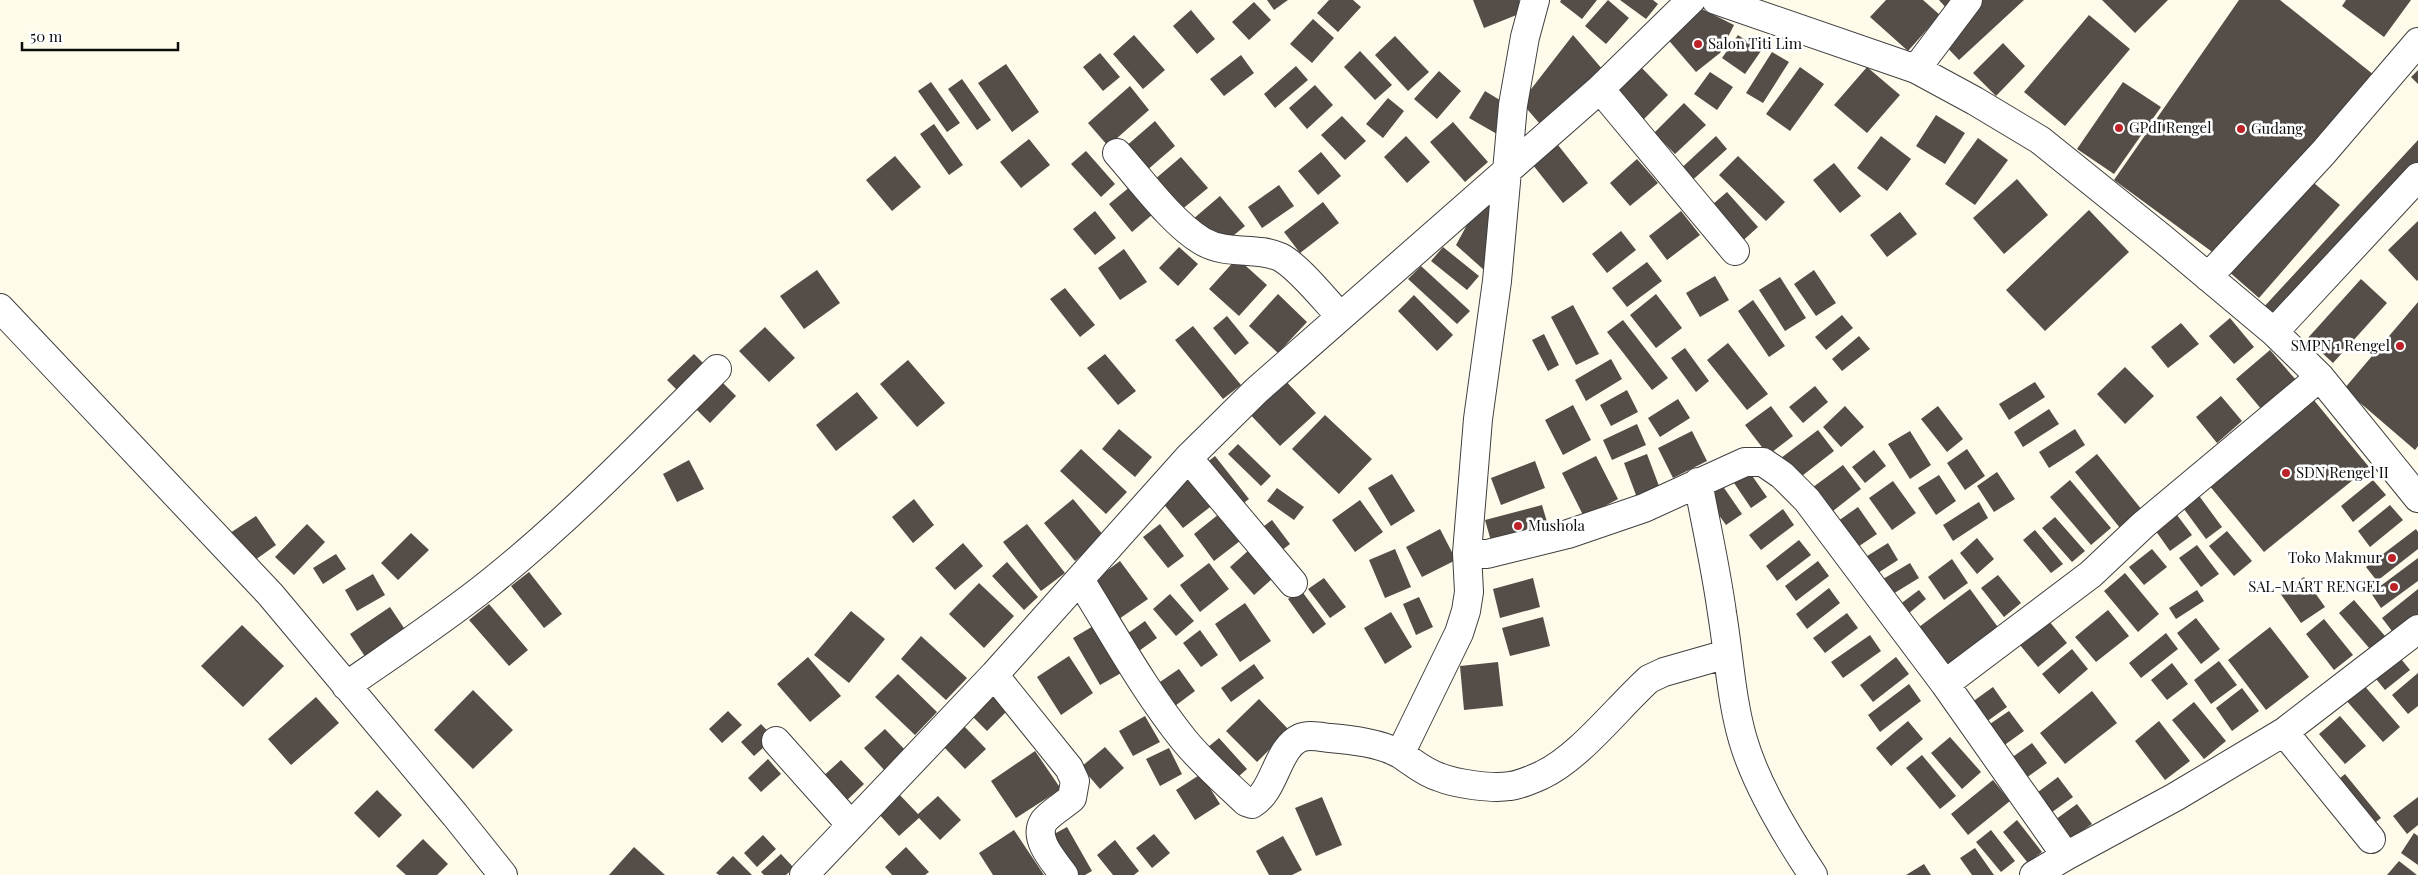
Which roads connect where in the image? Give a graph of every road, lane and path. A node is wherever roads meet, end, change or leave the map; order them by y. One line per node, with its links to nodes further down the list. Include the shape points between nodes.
1 (1536, 0): 9 (street, via 1525,38 1513,105)
2 (1691, 0): 7 (street)
3 (1716, 0): 6 (street)
4 (1968, 0): 6 (street)
5 (2418, 42): 12 (street, via 2323,153)
6 (1916, 69): 12 (street, via 2040,140)
7 (1600, 89): 9 (street); 11 (street)
8 (1117, 153): 14 (street, via 1182,226 1201,240 1224,250 1280,257)
9 (1518, 160): 14 (street); 21 (street, via 1478,419)
10 (2418, 177): 15 (street)
11 (1735, 251)
12 (2208, 277): 15 (street)
13 (0, 308): 28 (street, via 270,594)
14 (1340, 316): 18 (street, via 1256,391)
15 (2274, 332): 17 (street)
16 (717, 368): 28 (street, via 529,550 455,611)
17 (2320, 377): 20 (street); 27 (street, via 2143,525 2091,574)
18 (1188, 458): 22 (street); 23 (street)
19 (1698, 482): 21 (street, via 1644,508 1568,534); 25 (street); 27 (street, via 1745,462 1763,462 1782,474 1807,500)
20 (2418, 498)
21 (1476, 554): 31 (street, via 1459,633)
22 (1080, 580): 26 (street); 31 (street, via 1174,727 1246,802 1252,804 1262,795 1288,749 1300,738 1343,739 1381,747)
23 (1293, 583)
24 (2418, 629): 29 (street)
25 (1727, 654): 31 (street, via 1649,679 1571,755 1543,774 1510,786 1483,786 1439,778); 38 (street, via 1743,741 1792,844)
26 (994, 675): 32 (street); 37 (street, via 1069,768 1075,781 1072,798 1044,821 1041,828 1045,847)
27 (1945, 684): 34 (street)
28 (346, 686): 35 (street)
29 (2284, 732): 33 (street); 34 (street)
30 (776, 741): 32 (street)
31 (1406, 759)
32 (850, 824): 36 (street)
33 (2371, 839)
34 (2052, 868)
35 (503, 875)
36 (804, 875)
37 (1064, 875)
38 (1813, 875)

